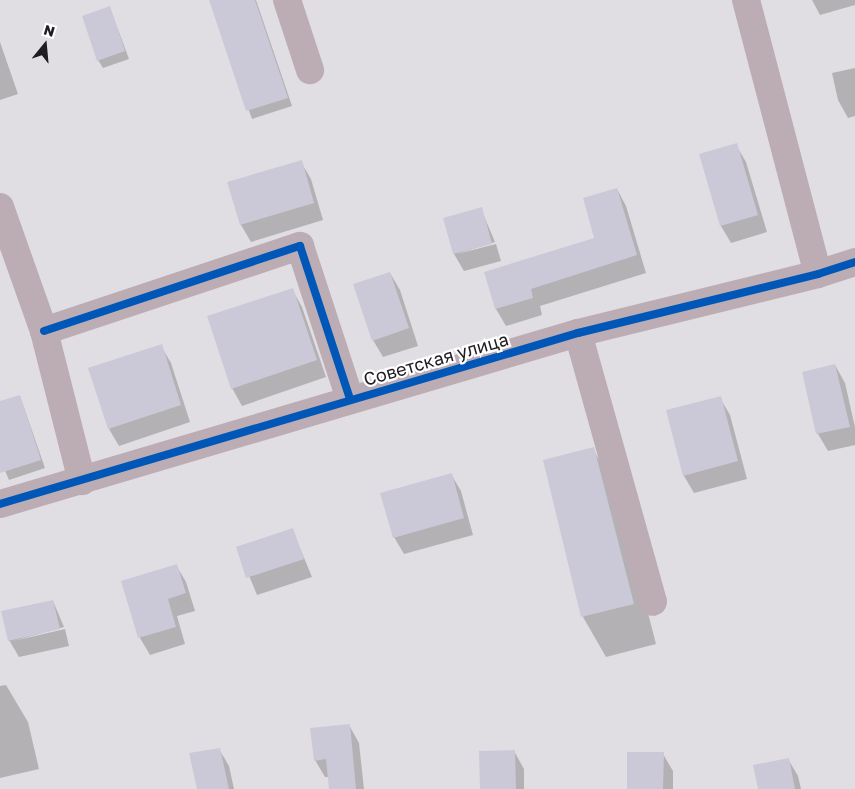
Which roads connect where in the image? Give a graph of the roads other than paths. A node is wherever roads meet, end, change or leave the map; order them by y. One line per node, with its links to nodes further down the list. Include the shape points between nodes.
1 (287, 0): 3 (street)
2 (746, 0): 6 (street)
3 (310, 70)
4 (0, 207): 7 (street)
5 (855, 262): 6 (street, Советская улица)
6 (818, 274): 8 (street, Советская улица)
7 (44, 331): 9 (street, via 300,246); 10 (street)
8 (578, 333): 9 (street, Советская улица); 12 (street)
9 (350, 400): 10 (street, Советская улица)
10 (82, 481): 11 (street, Советская улица)
11 (0, 504)
12 (653, 602)

